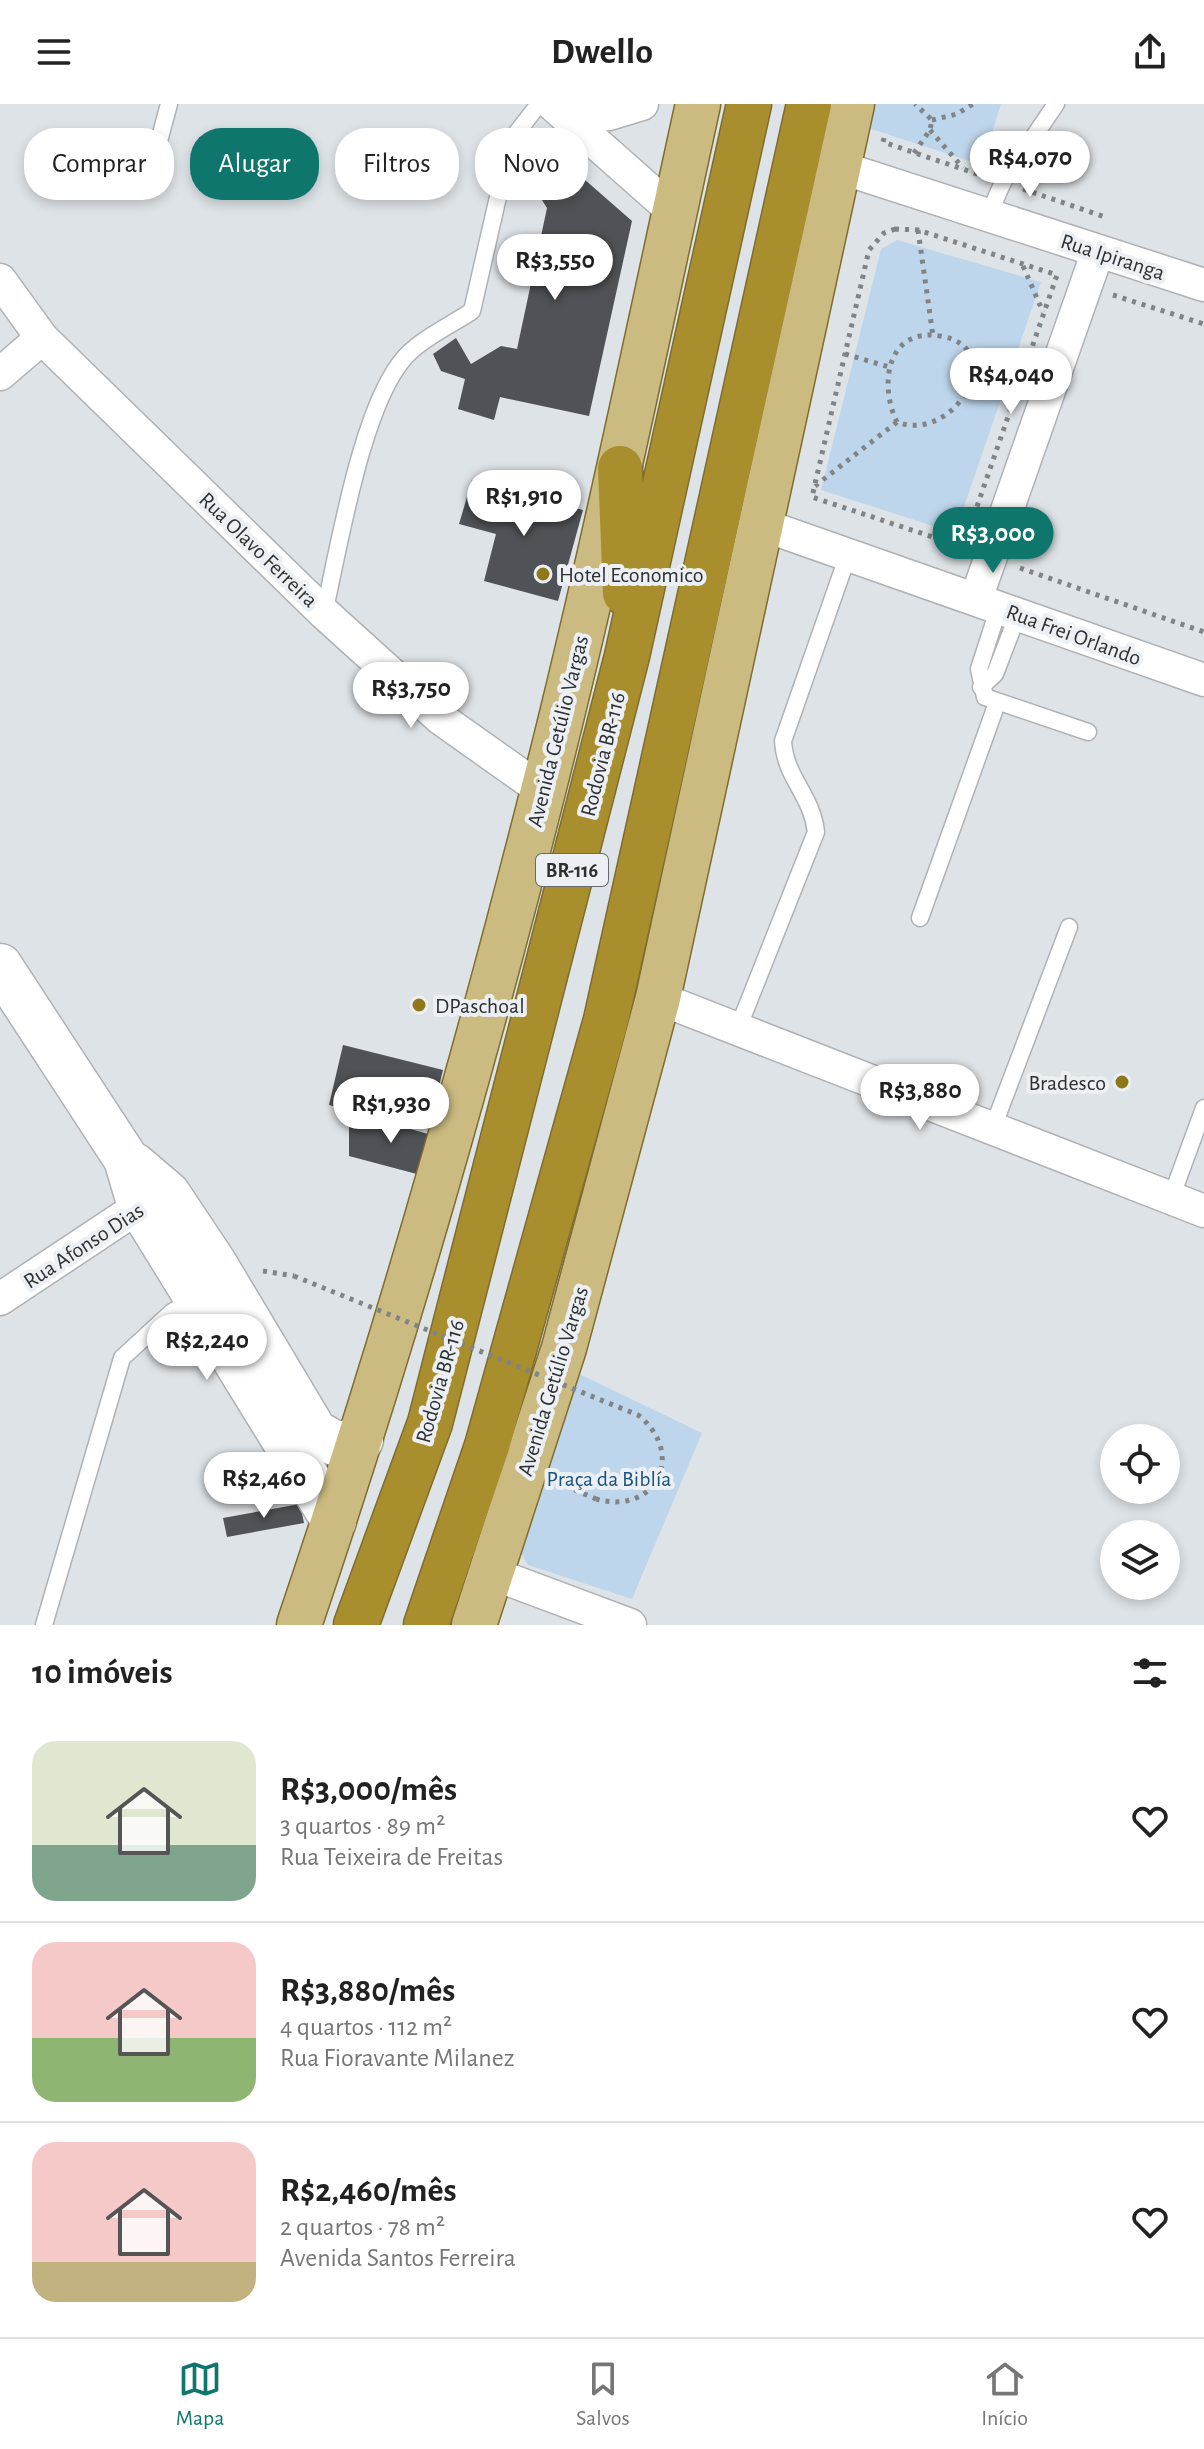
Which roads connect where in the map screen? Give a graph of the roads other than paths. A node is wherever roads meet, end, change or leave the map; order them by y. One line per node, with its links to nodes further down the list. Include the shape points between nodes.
1 (169, 104): 10 (lane)
2 (539, 104): 23 (lane, via 511,140 472,311 408,354 386,381)
3 (642, 104): 9 (street, via 609,114)
4 (698, 104): 12 (main road, Avenida Getúlio Vargas)
5 (749, 104): 24 (highway, Rodovia BR-116 / BR-116)
6 (809, 104): 49 (highway, BR-116, via 606,1020 487,1446)
7 (852, 104): 11 (main road, Avenida Getúlio Vargas)
8 (1056, 104): 13 (lane, via 1003,182)
9 (561, 111): 12 (street)
10 (163, 128)
11 (839, 167): 13 (street, Rua Ipiranga); 20 (main road, Avenida Getúlio Vargas)
12 (674, 212): 19 (main road, Avenida Getúlio Vargas)
13 (989, 214): 14 (street, Rua Ipiranga)
14 (1098, 251): 16 (street, Rua Ipiranga); 22 (street)
15 (0, 280): 17 (street, Rua Olavo Ferreira)
16 (1204, 285)
17 (42, 338): 18 (street); 23 (street, Rua Olavo Ferreira)
18 (0, 374)
19 (620, 468): 24 (highway); 28 (main road, Avenida Getúlio Vargas)
20 (763, 525): 21 (street, Rua Frei Orlando); 32 (main road, Avenida Getúlio Vargas)
21 (848, 555): 22 (street, Rua Frei Orlando); 33 (lane, via 783,741 785,764 813,809 816,832)
22 (998, 607): 25 (street, Rua Frei Orlando); 26 (lane, via 995,674 981,687 985,697)
23 (324, 613): 28 (street, Rua Olavo Ferreira, via 440,718)
24 (627, 656): 41 (highway, Rodovia BR-116 / BR-116)
25 (1204, 680)
26 (997, 703): 27 (lane); 29 (lane)
27 (1088, 732)
28 (543, 791): 42 (main road, Avenida Getúlio Vargas, via 436,1190)
29 (920, 918)
30 (1069, 927): 35 (lane)
31 (0, 966): 37 (street)
32 (658, 998): 33 (street); 44 (main road, Avenida Getúlio Vargas, via 564,1348)
33 (737, 1031): 35 (street)
34 (1204, 1108): 36 (lane)
35 (992, 1130): 36 (street)
36 (1171, 1198): 38 (street)
37 (154, 1200): 39 (street, Rua Afonso Dias); 40 (street); 42 (street, via 214,1263 315,1432 336,1444)
38 (1204, 1211)
39 (0, 1299)
40 (195, 1299): 43 (street); 45 (lane, via 172,1312 122,1358)
41 (430, 1423): 47 (highway, via 408,1432 391,1456); 48 (highway, Rodovia BR-116 / BR-116)
42 (361, 1440): 43 (main road, Avenida Getúlio Vargas)
43 (334, 1521): 46 (main road, Avenida Getúlio Vargas)
44 (491, 1573): 50 (main road, Avenida Getúlio Vargas); 51 (street)
45 (44, 1625)
46 (299, 1625)
47 (332, 1625)
48 (356, 1625)
49 (426, 1625)
50 (474, 1625)
51 (630, 1625)

